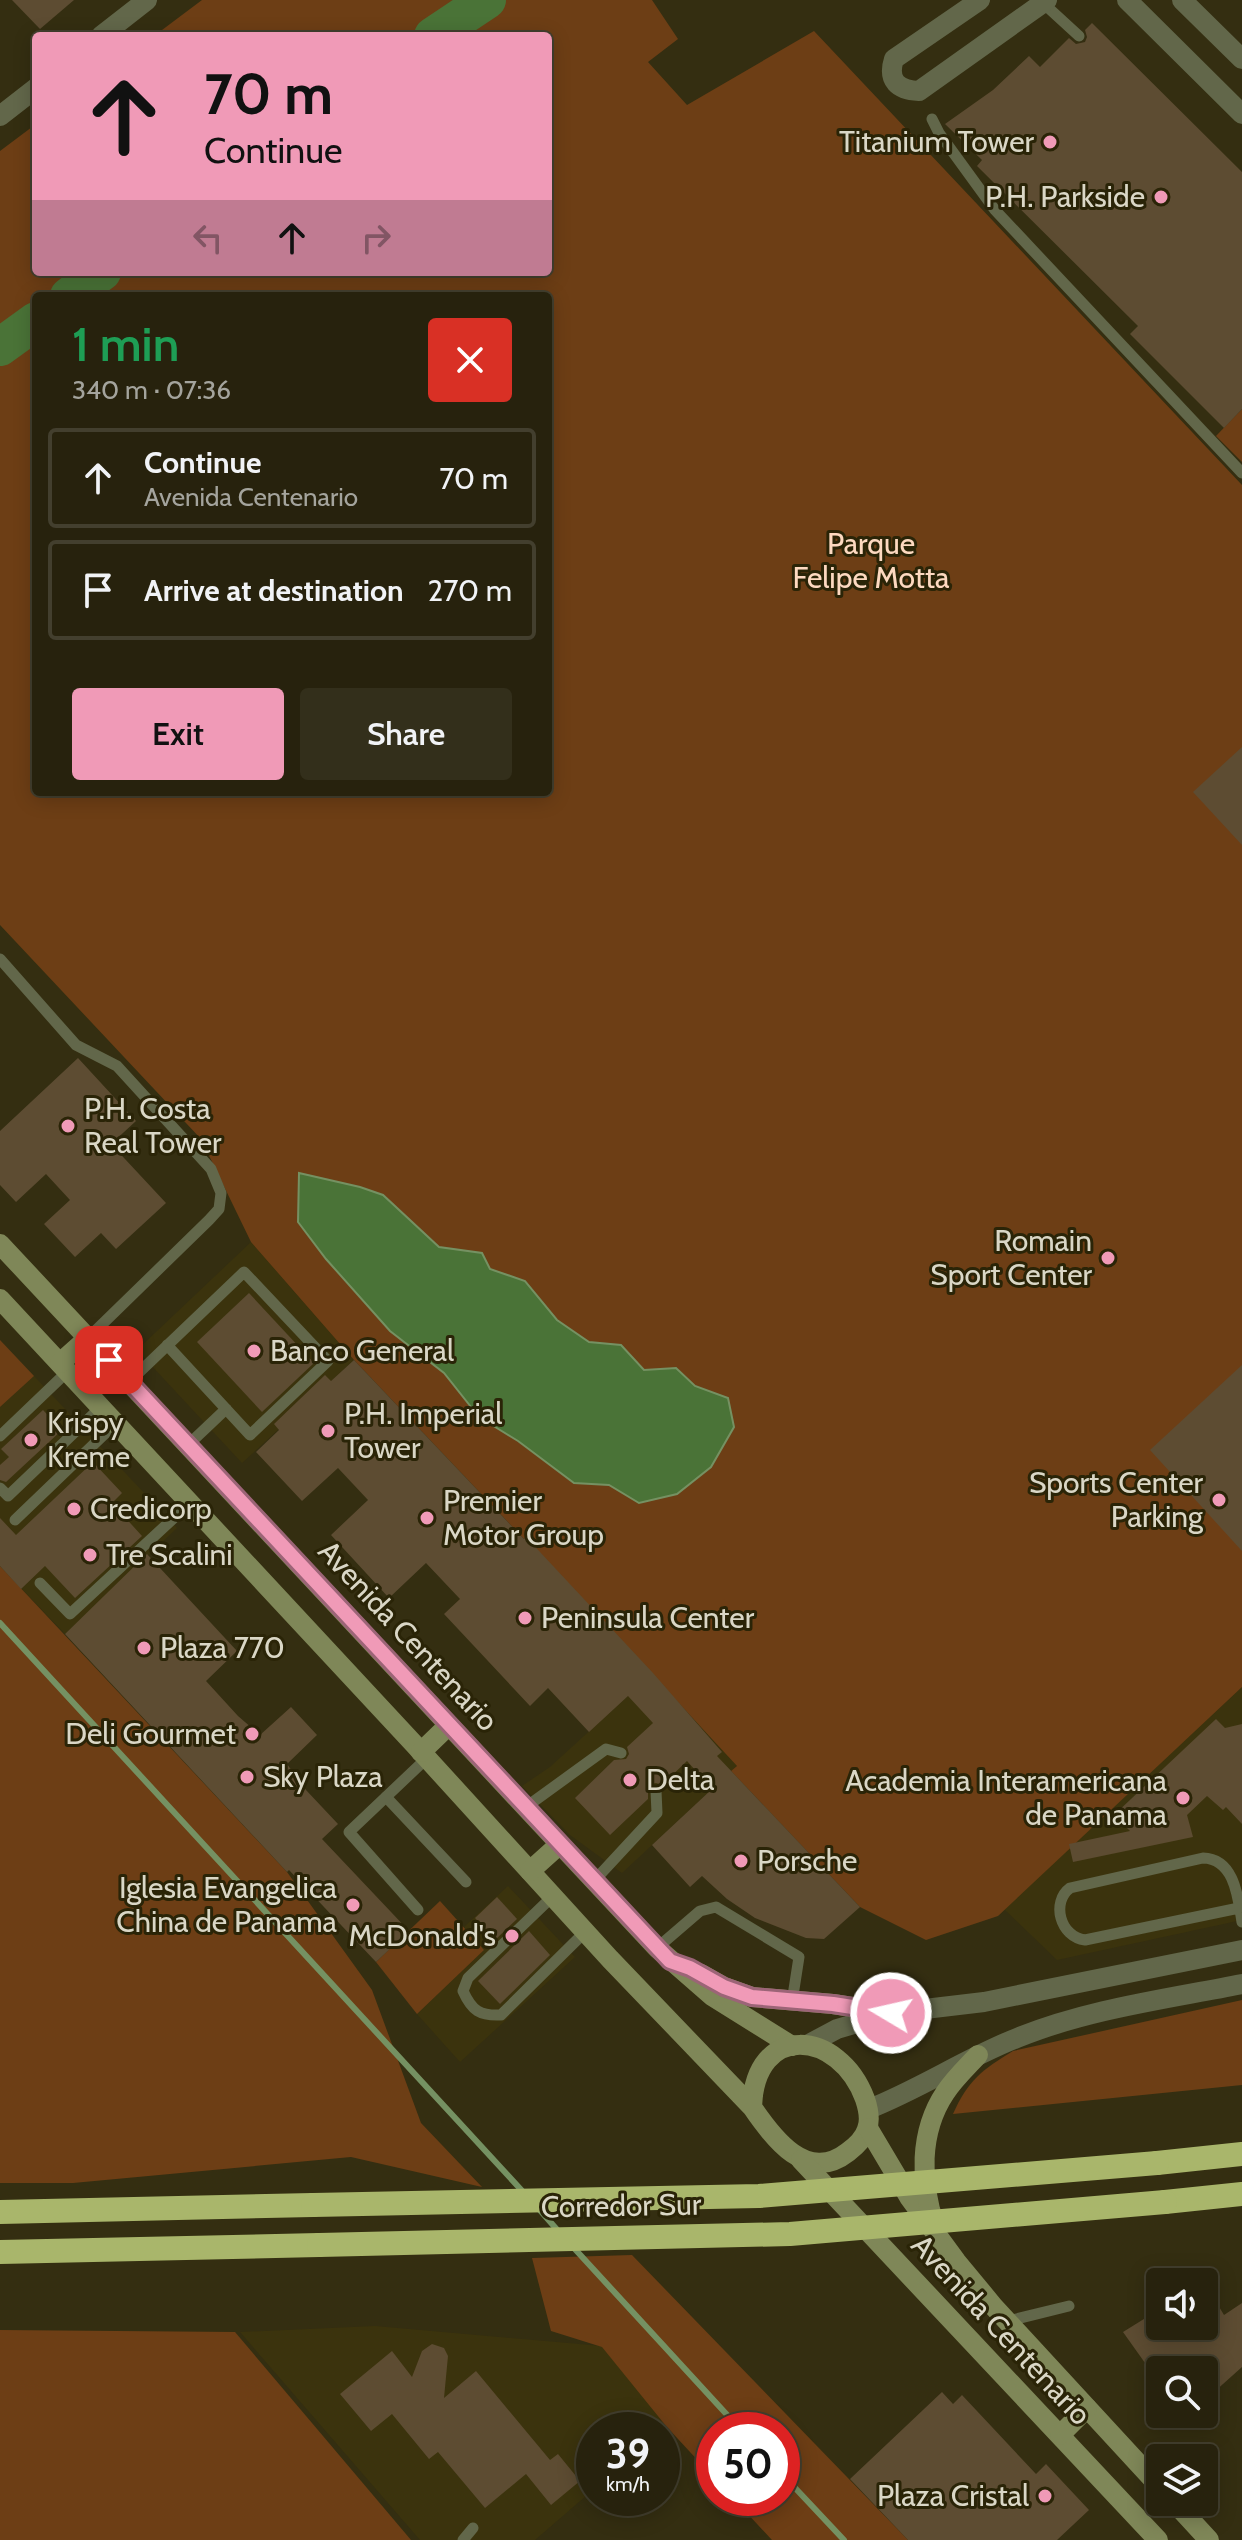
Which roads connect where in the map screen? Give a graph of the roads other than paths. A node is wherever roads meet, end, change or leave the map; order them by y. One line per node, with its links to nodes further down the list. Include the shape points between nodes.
1 (147, 0): 6 (street)
2 (980, 0): 5 (street, via 894,59 895,82 919,91)
3 (1127, 0): 10 (street)
4 (1182, 0): 8 (street)
5 (1045, 2): 7 (lane)
6 (106, 32)
7 (1079, 36)
8 (1242, 59)
9 (32, 91): 11 (street)
10 (1242, 114)
11 (0, 116)
12 (932, 119): 13 (lane, via 995,210)
13 (1242, 473)
14 (0, 959): 17 (lane, via 76,1045 117,1066 211,1169 221,1193 219,1209 209,1220)
15 (0, 1244): 17 (main road, Avenida Centenario)
16 (0, 1299): 19 (main road)
17 (88, 1338): 19 (main road); 20 (main road, Avenida Centenario)
18 (167, 1345): 20 (lane); 22 (lane); 22 (lane, via 244,1272 328,1361 250,1435)
19 (64, 1367): 21 (main road); 24 (lane)
20 (129, 1382): 25 (main road, Avenida Centenario)
21 (101, 1407): 23 (main road); 26 (lane, via 8,1496)
22 (226, 1409): 25 (lane)
23 (116, 1423): 27 (main road); 28 (lane)
24 (0, 1436)
25 (188, 1445): 30 (main road, Avenida Centenario)
26 (0, 1488)
27 (190, 1503): 29 (lane, via 70,1614); 32 (main road)
28 (15, 1520)
29 (40, 1583)
30 (449, 1725): 32 (main road); 35 (main road, Avenida Centenario)
31 (621, 1753): 35 (lane, via 606,1749)
32 (424, 1755): 34 (lane); 37 (main road)
33 (656, 1791): 38 (lane, via 657,1813)
34 (386, 1797): 39 (lane); 43 (lane, via 349,1832)
35 (526, 1807): 36 (main road, Avenida Centenario)
36 (560, 1844): 37 (main road); 38 (main road, Avenida Centenario)
37 (530, 1871): 41 (main road)
38 (594, 1881): 47 (main road, Avenida Centenario)
39 (466, 1882)
40 (1239, 1893): 42 (lane); 42 (lane, via 1219,1861 1203,1858 1070,1888 1059,1908 1068,1931 1085,1940)
41 (553, 1896): 45 (main road); 45 (lane, via 468,1978 463,1991 469,2004 485,2016 501,2015)
42 (1239, 1908): 44 (lane)
43 (418, 1910)
44 (1242, 1922)
45 (585, 1932): 55 (main road)
46 (1242, 1950): 49 (street)
47 (663, 1954): 50 (main road, via 724,1987); 50 (lane, via 700,1911 716,1907 799,1957); 53 (main road, Avenida Centenario, via 712,1996)
48 (1242, 1984): 52 (street)
49 (1075, 1985): 51 (street); 52 (street)
50 (792, 2002): 51 (main road)
51 (891, 2013): 53 (street)
52 (1082, 2017): 54 (street)
53 (800, 2045): 55 (main road, via 778,2051 762,2065 753,2085); 56 (main road, via 825,2049 843,2063 860,2085)
54 (978, 2055): 56 (street); 62 (main road, via 944,2093 930,2124 924,2157 925,2191)
55 (752, 2107): 58 (main road)
56 (868, 2118): 58 (main road, via 858,2145 841,2158); 62 (main road, Avenida Centenario, via 909,2197)
57 (1242, 2154): 60 (highway, Corredor Sur, bridge, via 759,2196)
58 (801, 2160): 66 (main road, Avenida Centenario)
59 (1242, 2194): 61 (highway, Corredor Sur, bridge, via 790,2234)
60 (0, 2212)
61 (0, 2252)
62 (950, 2254): 64 (main road, Avenida Centenario)
63 (1069, 2306): 64 (lane)
64 (1008, 2321): 65 (main road, Avenida Centenario)
65 (1087, 2408): 66 (main road); 67 (main road, Avenida Centenario)
66 (1060, 2435): 72 (main road, Avenida Centenario)
67 (1146, 2472)
68 (1187, 2516): 70 (main road)
69 (473, 2528): 71 (lane)
70 (1208, 2539)
71 (463, 2540)
72 (1158, 2540)

